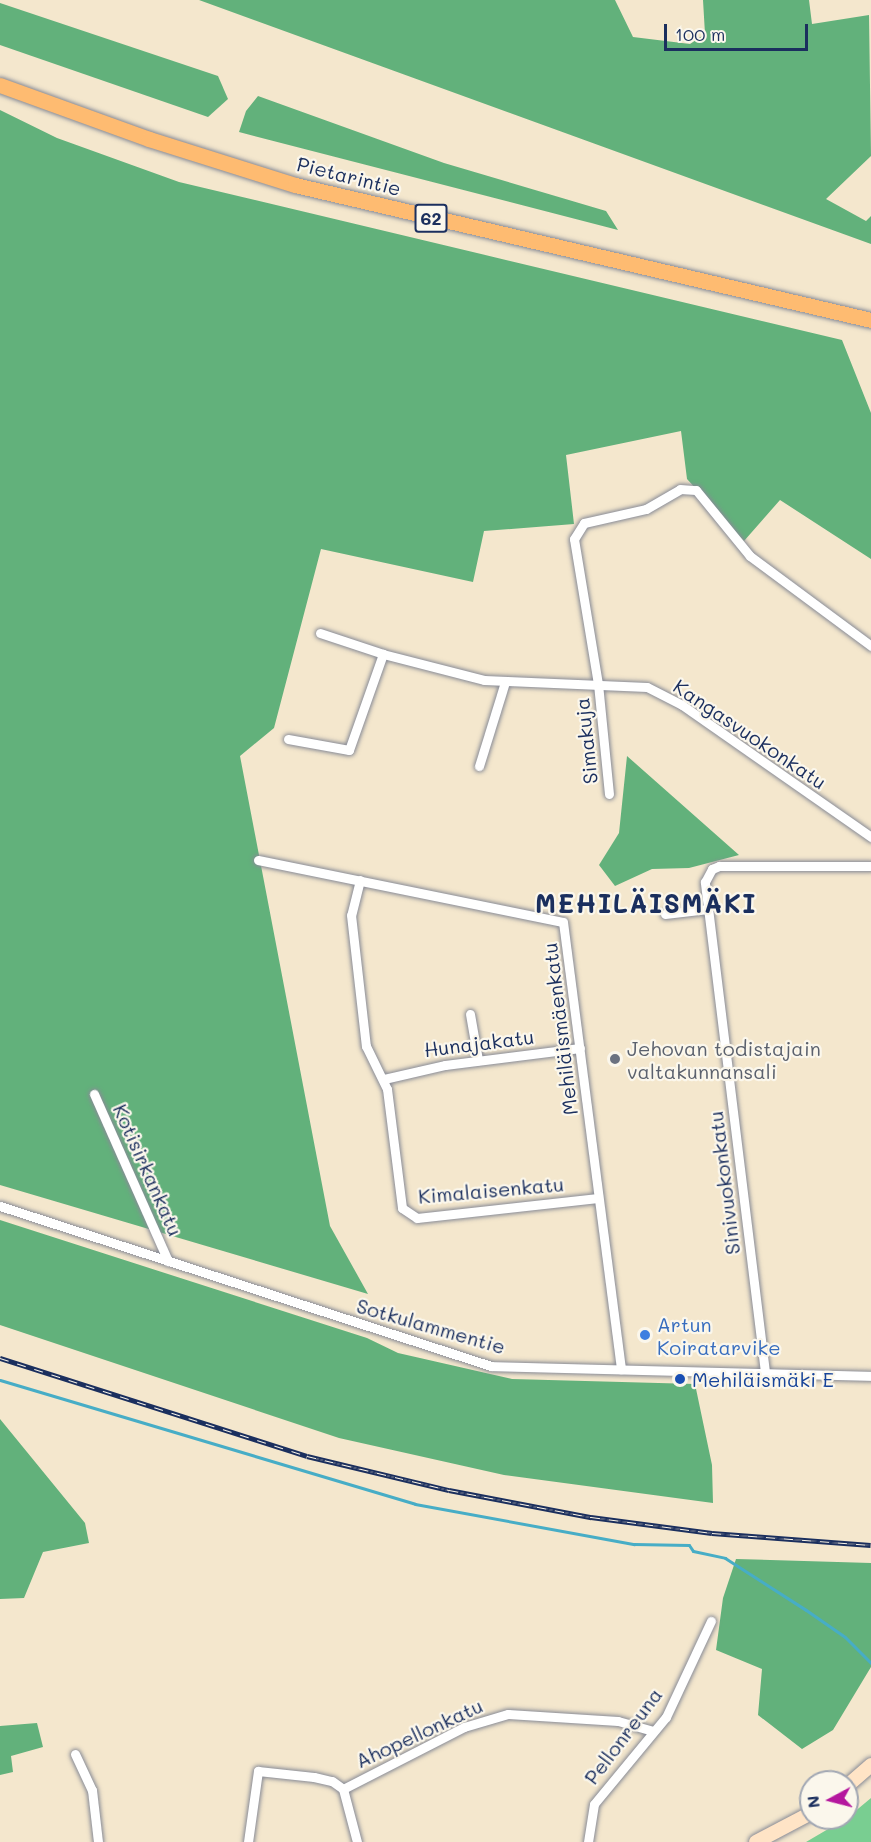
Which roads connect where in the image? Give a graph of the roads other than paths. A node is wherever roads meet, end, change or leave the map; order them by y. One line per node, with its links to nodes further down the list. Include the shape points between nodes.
1 (0, 85): 2 (main road, Pietarintie / 62, via 149,139 295,185)
2 (871, 320)
3 (320, 633): 5 (street, Kangasvuokonkatu)
4 (871, 646): 7 (street, Simakuja, via 750,556 707,502 689,488 671,493 646,509 584,524 578,530 574,539 580,586)
5 (383, 654): 6 (street, Kangasvuokonkatu); 8 (street, via 349,750)
6 (505, 682): 7 (street, Kangasvuokonkatu); 9 (street)
7 (598, 684): 10 (street, Simakuja); 11 (street, Kangasvuokonkatu, via 647,687 682,705)
8 (288, 739)
9 (479, 766)
10 (609, 795)
11 (871, 837)
12 (258, 860): 14 (street, Mehiläismäenkatu)
13 (871, 866): 15 (street, Sinivuokonkatu, via 719,866 712,869 705,882)
14 (360, 880): 18 (street, Mehiläismäenkatu, via 563,922); 20 (street, Kimalaisenkatu, via 351,915 366,1046)
15 (708, 909): 16 (street); 26 (street, Sinivuokonkatu)
16 (665, 914)
17 (470, 1014): 19 (street)
18 (580, 1048): 19 (street, Hunajakatu); 22 (street, Mehiläismäenkatu)
19 (478, 1060): 20 (street, Hunajakatu)
20 (384, 1078): 22 (street, Kimalaisenkatu, via 399,1198 408,1214 417,1218)
21 (94, 1094): 24 (street, Kotisirkankatu)
22 (598, 1198): 25 (street, Mehiläismäenkatu)
23 (0, 1206): 24 (street, Sotkulammentie)
24 (168, 1261): 25 (street, Sotkulammentie, via 485,1364)
25 (621, 1369): 26 (street, Sotkulammentie)
26 (765, 1372): 27 (street, Sotkulammentie)
27 (871, 1376)
28 (711, 1621): 29 (street, Pellonreuna, via 677,1697)
29 (653, 1731): 33 (street, Ahopellonkatu, via 618,1721 508,1714 464,1727); 38 (street, Pellonreuna, via 597,1799)
30 (75, 1754): 35 (street, via 92,1790)
31 (871, 1765): 32 (street)
32 (859, 1776)
33 (343, 1789): 36 (street, via 332,1781 314,1777 258,1771); 37 (street)
34 (799, 1819): 39 (street)
35 (98, 1842)
36 (248, 1842)
37 (357, 1842)
38 (588, 1842)
39 (756, 1842)

